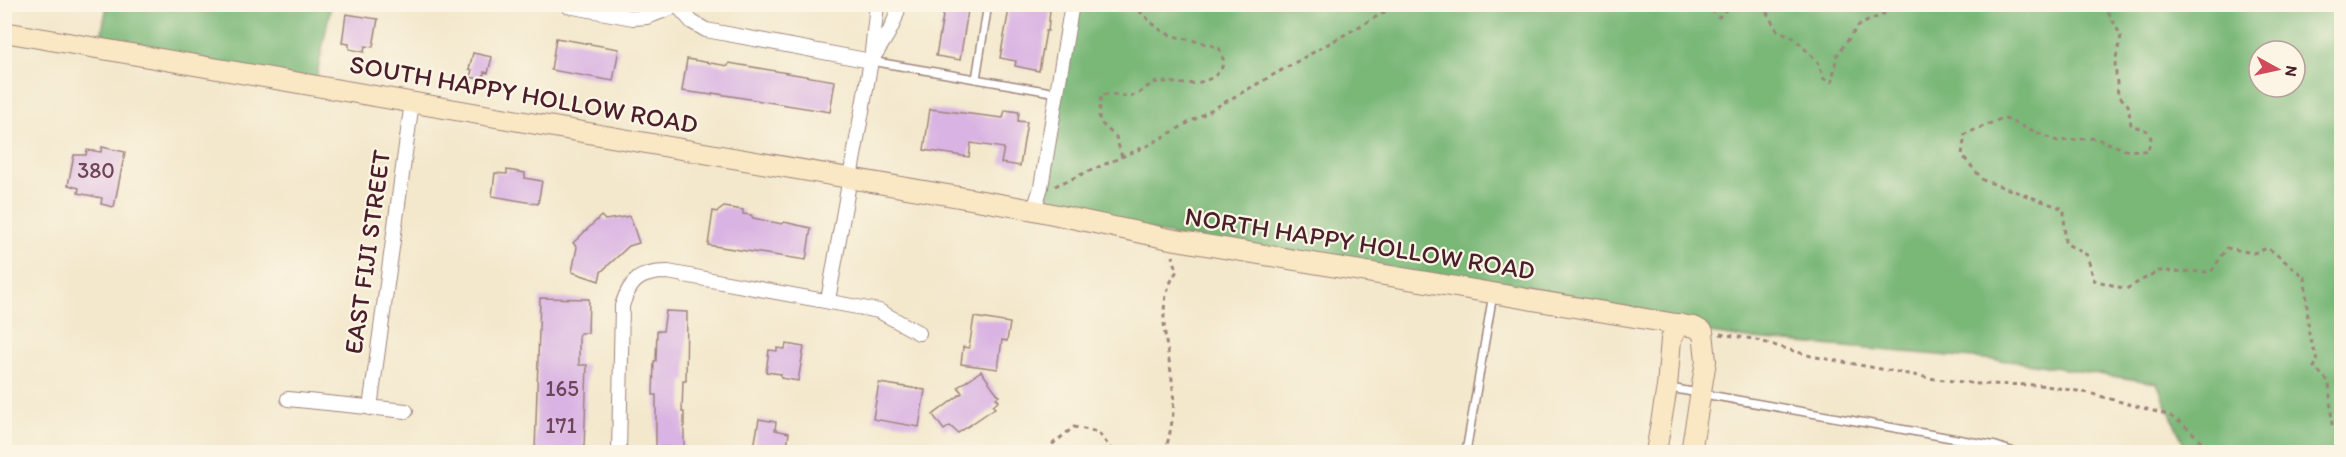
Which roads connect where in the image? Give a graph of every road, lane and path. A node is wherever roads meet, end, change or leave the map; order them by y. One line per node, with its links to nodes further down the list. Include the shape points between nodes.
1 (877, 4): 15 (street)
2 (898, 4): 15 (street, via 890,32)
3 (987, 4): 16 (lane)
4 (1072, 4): 17 (street)
5 (1130, 4): 19 (path, via 1168,34 1219,48 1224,60 1217,75 1191,83 1156,82 1136,95 1101,95 1099,117 1116,138)
6 (1399, 4): 19 (path)
7 (1704, 4): 8 (path, via 1719,17)
8 (1732, 4)
9 (1762, 4): 10 (path, via 1777,30 1794,38 1818,62 1824,80 1832,82 1837,55 1859,25 1886,13)
10 (1889, 4)
11 (2104, 4): 34 (path, via 2121,36 2115,62 2118,95 2128,105 2131,125 2147,131 2151,138 2148,151 2126,150 2095,138 2056,141 2003,117 1965,134 1962,155 1983,180 2064,210 2064,243 2087,255 2094,280 2126,289 2158,271 2211,272 2227,248 2253,253 2268,248 2305,277 2309,334 2318,361 2314,367 2329,382 2332,424)
12 (676, 5): 13 (street, via 647,17 633,18); 15 (street, via 706,30)
13 (568, 6)
14 (4, 32): 18 (street, SOUTH HAPPY HOLLOW ROAD)
15 (871, 61): 16 (lane); 20 (street)
16 (976, 79): 17 (lane)
17 (1057, 93): 21 (street)
18 (412, 102): 20 (street, SOUTH HAPPY HOLLOW ROAD); 32 (street, EAST FIJI STREET)
19 (1122, 157): 21 (path, via 1055,187)
20 (851, 178): 22 (street, SOUTH HAPPY HOLLOW ROAD); 25 (street)
21 (1041, 187): 22 (street)
22 (1034, 210): 23 (street, NORTH HAPPY HOLLOW ROAD)
23 (1170, 239): 24 (street, NORTH HAPPY HOLLOW ROAD); 39 (path, via 1177,272 1168,284 1164,317 1173,388 1173,427)
24 (1493, 292): 26 (street, NORTH HAPPY HOLLOW ROAD); 40 (lane)
25 (828, 300): 28 (street, via 879,311); 36 (street, via 668,272 651,272 637,279 622,306)
26 (1679, 324): 27 (street, NORTH HAPPY HOLLOW ROAD); 29 (street, via 1671,339)
27 (1702, 332): 30 (street, via 1706,361); 44 (path, via 1753,339 1811,356 1935,379 2040,385 2088,393 2179,420)
28 (919, 333)
29 (1667, 387): 30 (lane); 41 (street)
30 (1702, 393): 42 (street); 43 (lane, via 1996,446)
31 (288, 399): 32 (street)
32 (370, 408): 33 (street)
33 (406, 411)
34 (2342, 436)
35 (2342, 447): 45 (path)
36 (619, 453)
37 (1048, 453): 38 (path, via 1050,446 1074,427 1098,432)
38 (1117, 453)
39 (1165, 453)
40 (1466, 453)
41 (1656, 453)
42 (1691, 453)
43 (2013, 453)
44 (2210, 453)
45 (2339, 453)

